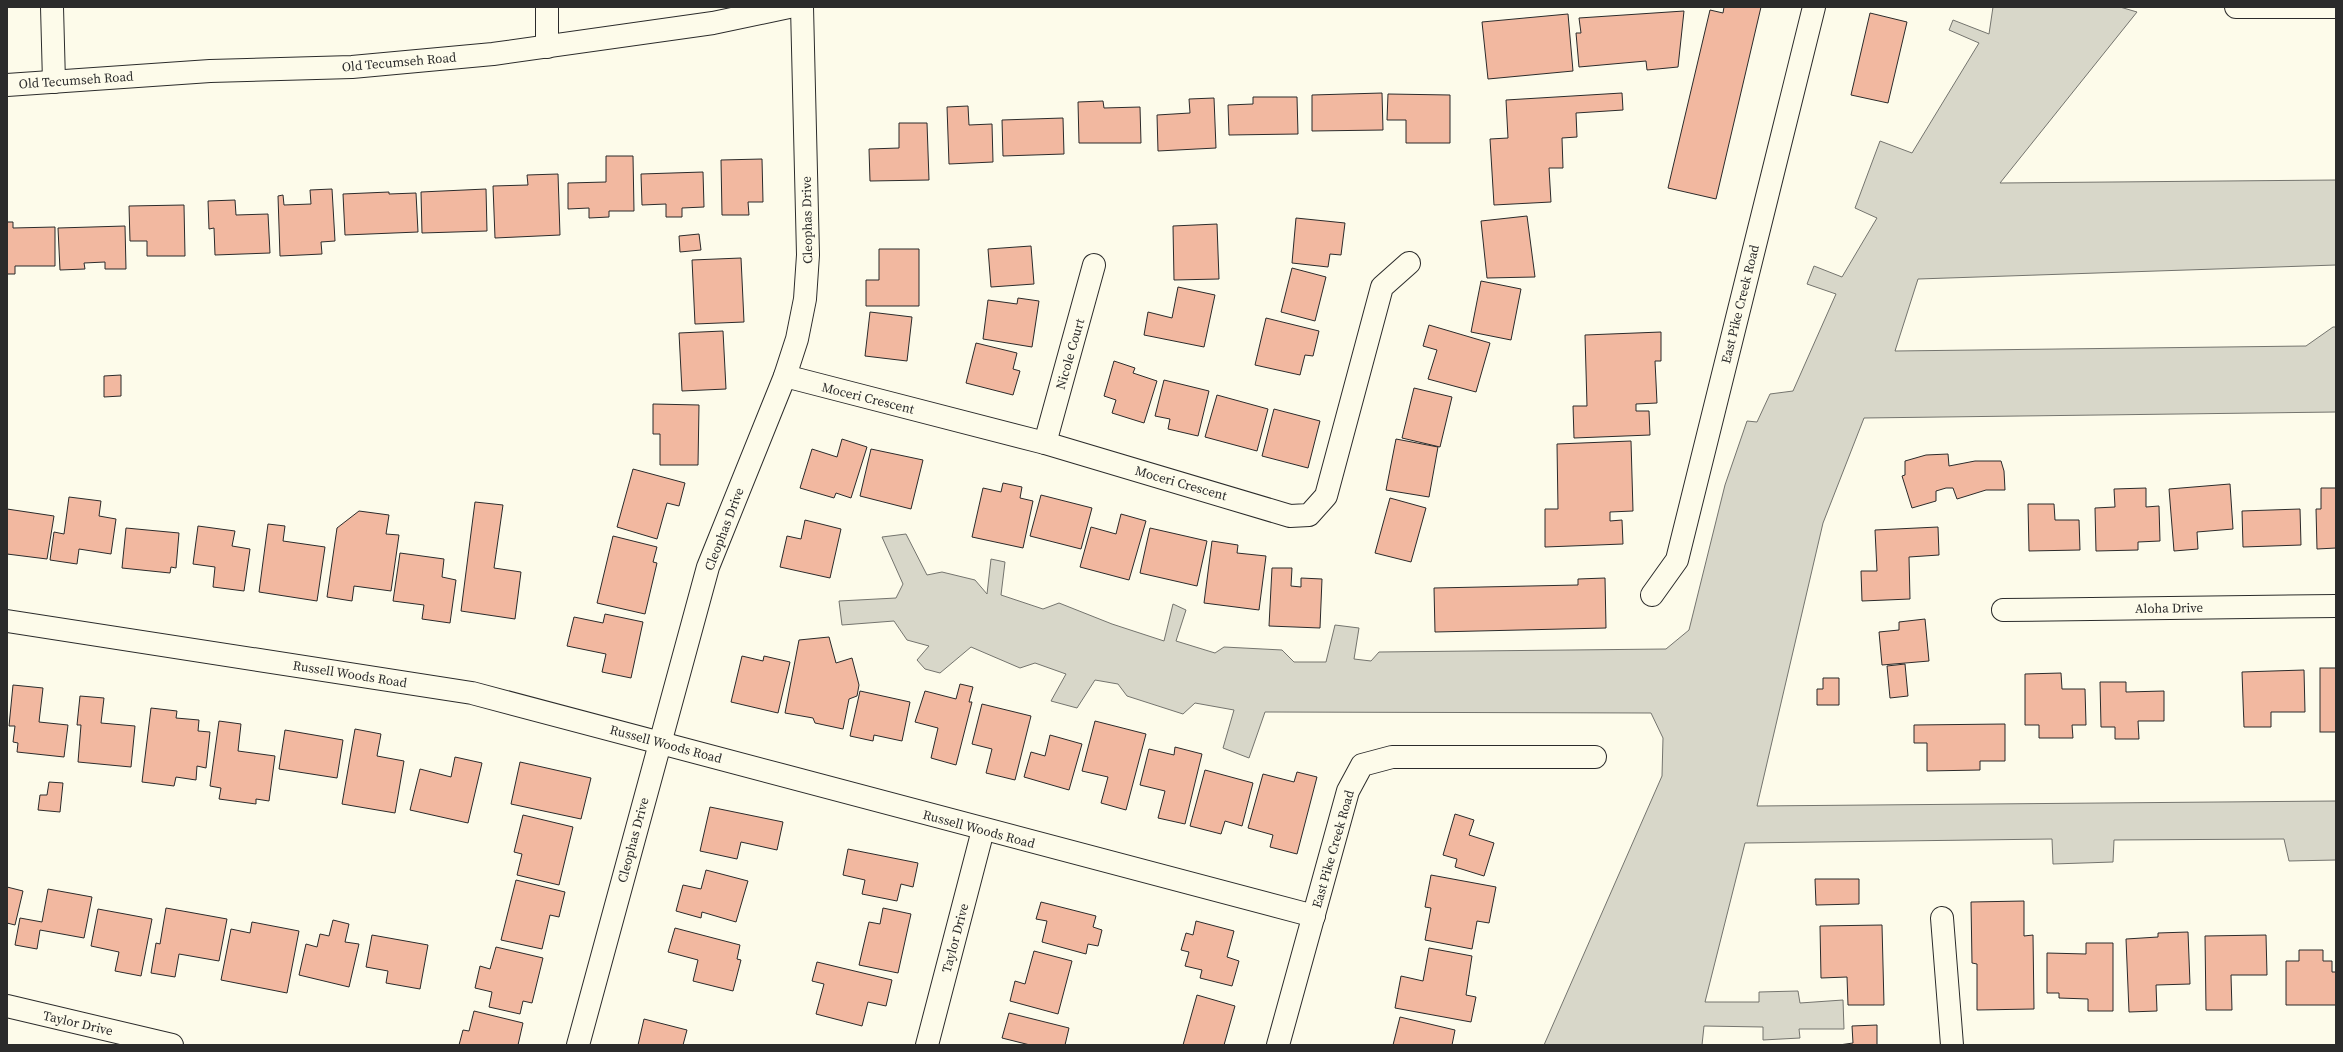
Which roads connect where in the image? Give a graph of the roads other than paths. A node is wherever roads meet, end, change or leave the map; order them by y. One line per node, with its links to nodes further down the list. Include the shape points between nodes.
1 (52, 7): 9 (street)
2 (548, 7): 8 (street)
3 (789, 7): 8 (street, Old Tecumseh Road, via 713,23)
4 (802, 7): 13 (street, Cleophas Drive, via 808,256 805,299 797,339)
5 (1814, 7): 15 (street, East Pike Creek Road, via 1677,560)
6 (2236, 7): 7 (street)
7 (2336, 7)
8 (547, 47): 9 (street, Old Tecumseh Road, via 352,67 210,71)
9 (54, 82): 10 (street, Old Tecumseh Road)
10 (7, 85)
11 (1409, 263): 14 (street, Moceri Crescent, via 1382,287 1326,496 1309,515 1290,516)
12 (1094, 265): 14 (street, Nicole Court)
13 (785, 376): 14 (street, Moceri Crescent); 19 (street, Cleophas Drive, via 708,567)
14 (1045, 443)
15 (1652, 594)
16 (2336, 606): 17 (street, Aloha Drive)
17 (2003, 610)
18 (7, 621): 19 (street, Russell Woods Road, via 472,693)
19 (660, 742): 21 (street, Russell Woods Road); 26 (street, Cleophas Drive)
20 (1595, 757): 22 (street, East Pike Creek Road, via 1392,757 1362,765 1348,790)
21 (983, 830): 22 (street, Russell Woods Road); 27 (street, Taylor Drive)
22 (1314, 916): 28 (street, East Pike Creek Road)
23 (1942, 918): 29 (street)
24 (7, 1006): 25 (street, Taylor Drive)
25 (172, 1045)
26 (578, 1045)
27 (927, 1045)
28 (1278, 1045)
29 (1952, 1045)

